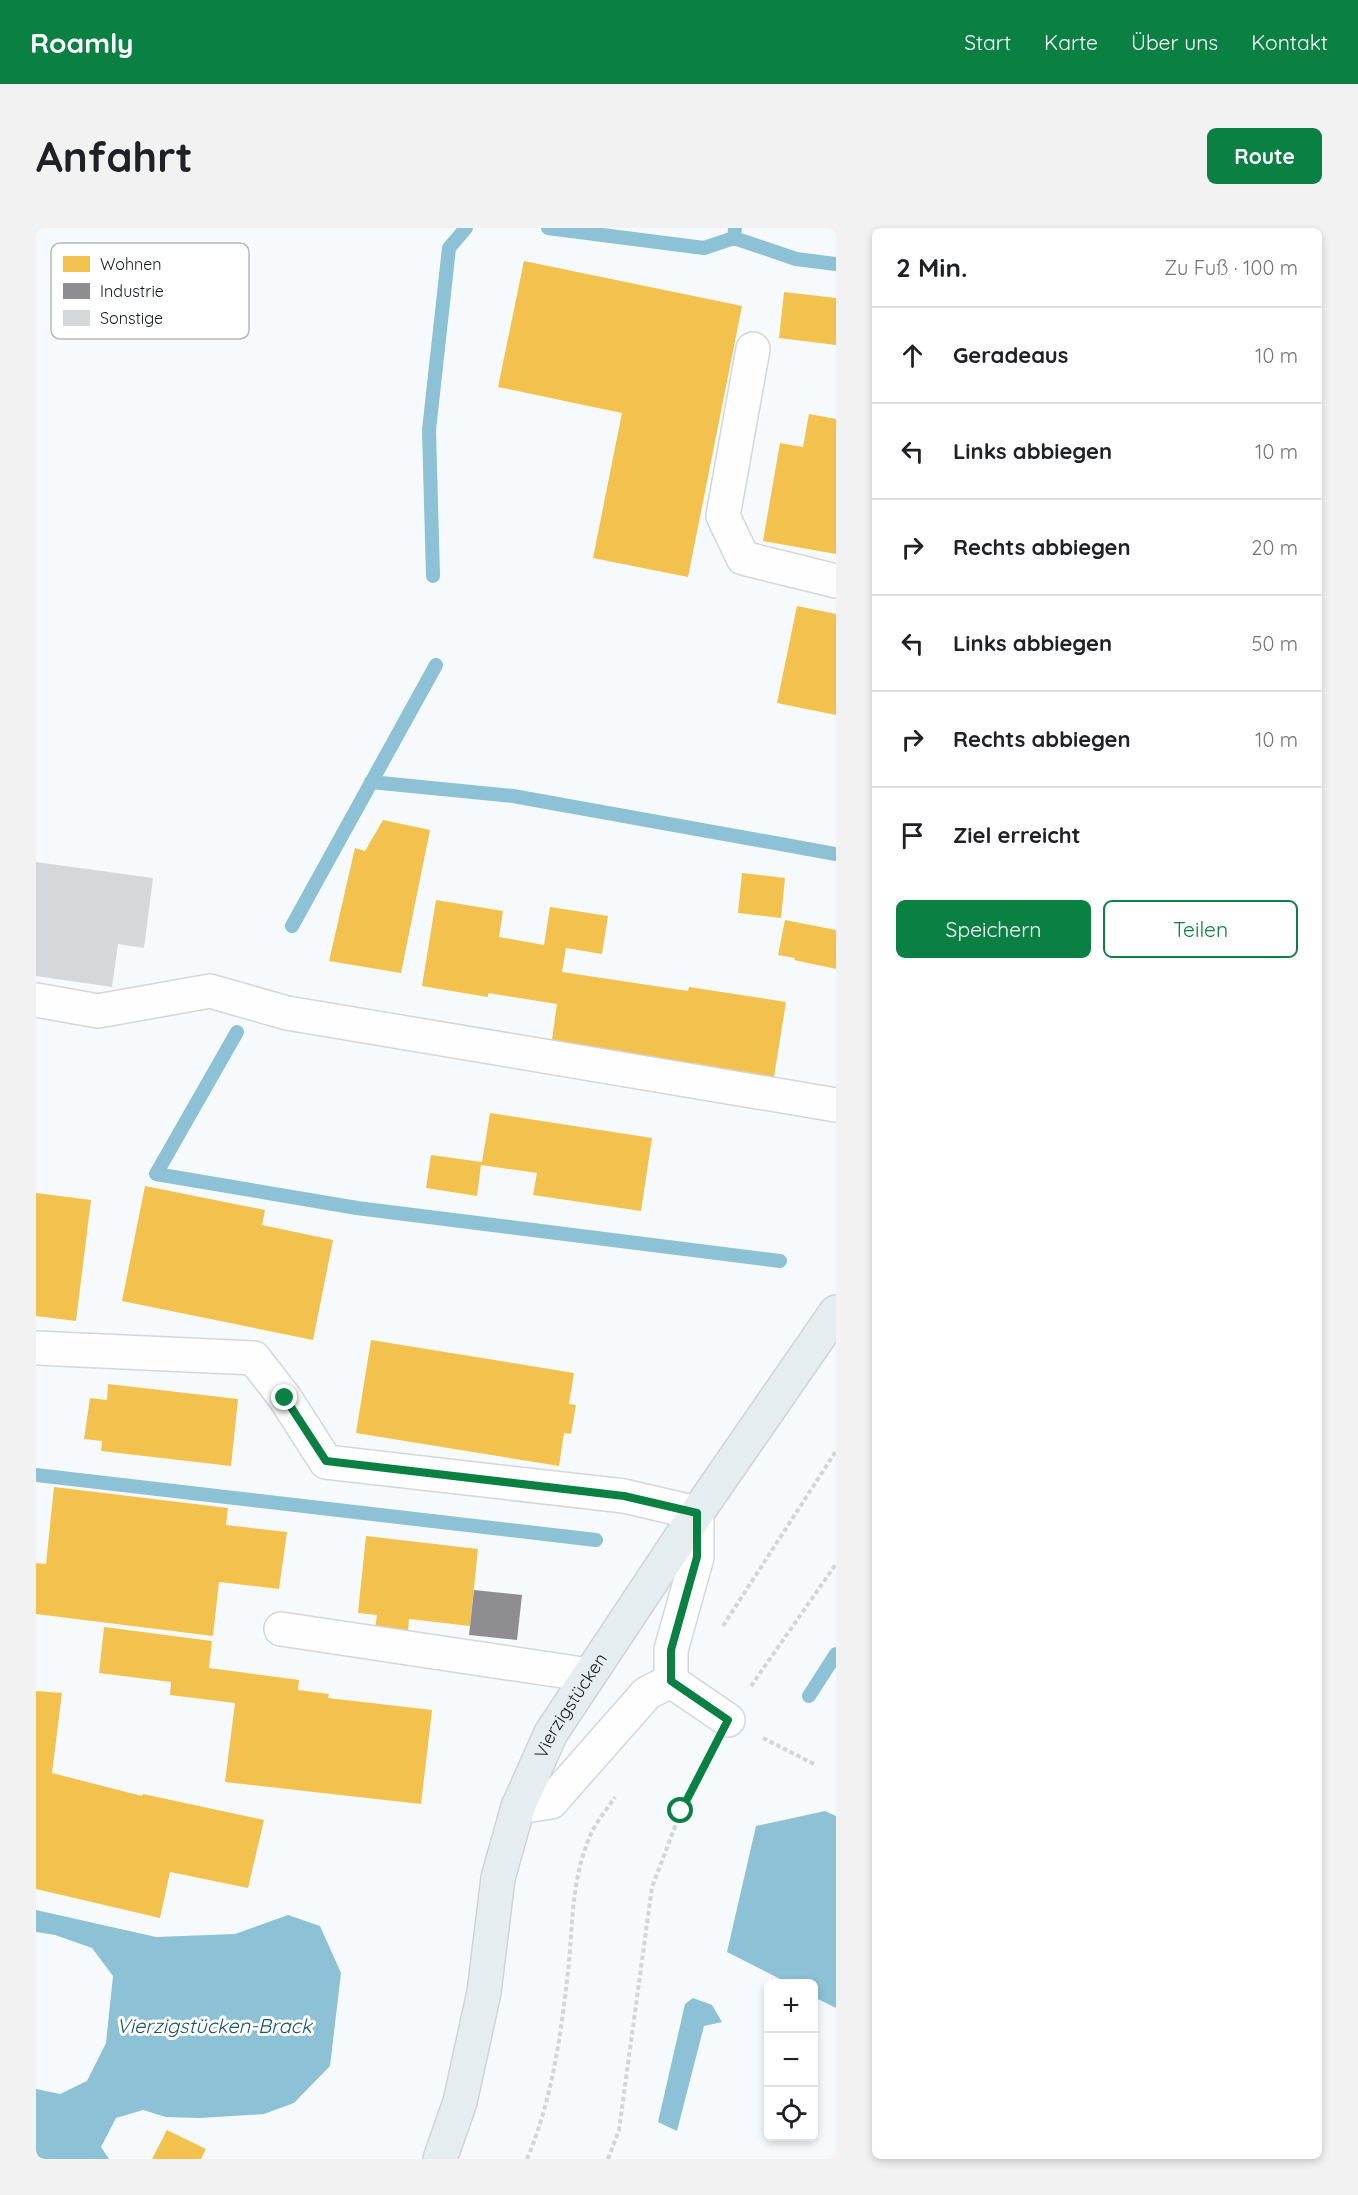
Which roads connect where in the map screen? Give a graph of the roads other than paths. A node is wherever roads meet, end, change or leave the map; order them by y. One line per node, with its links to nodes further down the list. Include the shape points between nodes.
1 (753, 349): 2 (lane, via 723,516 744,558)
2 (836, 581)
3 (36, 1000): 4 (lane, via 98,1011 210,991 287,1013)
4 (836, 1105)
5 (836, 1312): 7 (main road, Vierzigstücken)
6 (36, 1348): 7 (lane, via 254,1358 326,1461 624,1496)
7 (697, 1513): 9 (main road, Vierzigstücken); 10 (lane, via 697,1557 671,1650)
8 (281, 1629): 9 (lane)
9 (589, 1675): 12 (main road, Vierzigstücken, via 551,1733)
10 (671, 1681): 11 (lane); 12 (lane, via 646,1693 551,1802)
11 (728, 1720)
12 (518, 1807): 13 (main road, Vierzigstücken, via 498,1878 484,1992 460,2102)
13 (440, 2159)

